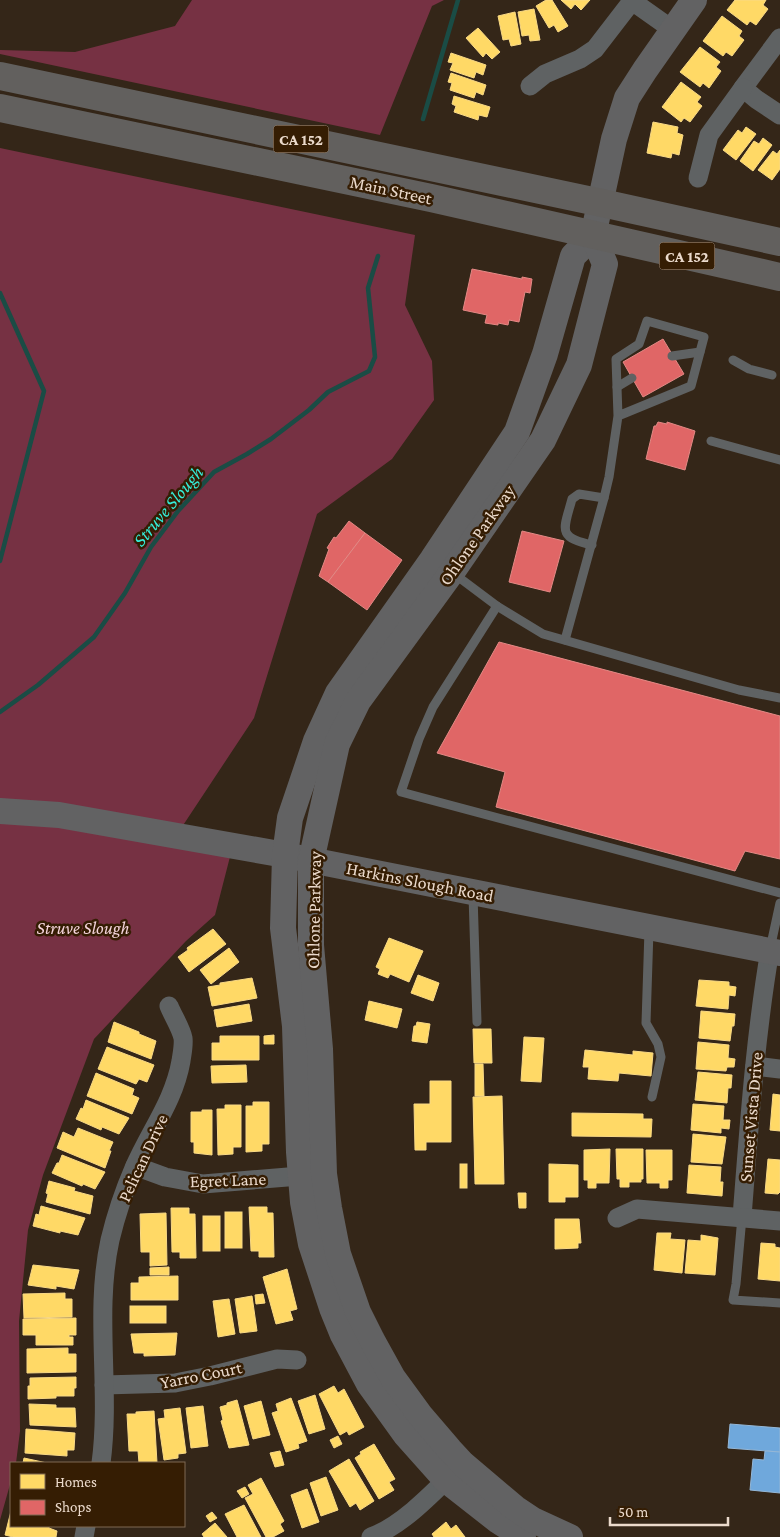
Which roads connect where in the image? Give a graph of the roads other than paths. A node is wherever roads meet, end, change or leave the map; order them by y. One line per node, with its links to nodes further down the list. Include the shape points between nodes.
1 (632, 0): 3 (street); 6 (street, via 595,49 545,74)
2 (694, 0): 3 (main road)
3 (673, 30): 11 (main road, via 627,98 614,139)
4 (780, 38): 7 (street)
5 (0, 76): 11 (main road, Main Street / CA 152)
6 (530, 86)
7 (743, 88): 9 (street); 10 (street, via 708,135)
8 (0, 108): 12 (main road, Main Street / CA 152, via 431,198)
9 (780, 115)
10 (698, 178)
11 (602, 202): 12 (main road); 13 (main road, Main Street / CA 152)
12 (593, 236): 14 (main road, Main Street / CA 152); 26 (main road, Ohlone Parkway, via 573,256 545,354 517,432); 26 (main road, Ohlone Parkway, via 605,264 579,365 543,440)
13 (780, 242)
14 (780, 277)
15 (700, 352): 16 (lane); 20 (lane, via 704,337 646,321 640,344 616,359); 21 (lane, via 691,386)
16 (672, 356)
17 (733, 360): 18 (lane, via 749,369)
18 (772, 375)
19 (632, 378): 20 (lane)
20 (617, 387): 21 (lane)
21 (618, 416): 24 (lane)
22 (711, 441): 23 (lane)
23 (780, 460)
24 (604, 498): 25 (lane); 25 (lane, via 579,494 572,499 565,525 573,541)
25 (592, 545): 28 (lane)
26 (442, 566): 27 (lane); 31 (main road, Ohlone Parkway, via 338,693 313,750 290,818); 32 (main road, Ohlone Parkway, via 358,701 338,744)
27 (497, 606): 28 (lane, via 543,634); 34 (lane, via 433,707 401,792)
28 (565, 640): 29 (lane, via 738,690)
29 (780, 698)
30 (0, 811): 31 (main road, Harkins Slough Road, via 59,815)
31 (284, 855): 32 (main road, Harkins Slough Road); 44 (main road, Ohlone Parkway, via 283,928)
32 (311, 861): 33 (main road, Harkins Slough Road); 44 (main road, Ohlone Parkway, via 311,945 320,1042)
33 (473, 892): 36 (main road, Harkins Slough Road); 39 (lane)
34 (780, 893)
35 (780, 903): 37 (lane)
36 (649, 927): 37 (main road, Harkins Slough Road); 42 (lane, via 646,1023 658,1044 661,1057)
37 (775, 952): 40 (street, Sunset Vista Drive, via 764,984)
38 (169, 1006): 43 (street, Pelican Drive, via 183,1038 180,1068 170,1100)
39 (477, 1022)
40 (755, 1066): 41 (street); 45 (street, Sunset Vista Drive)
41 (780, 1069)
42 (652, 1097)
43 (135, 1166): 44 (street, Egret Lane, via 165,1177 203,1184); 50 (street, Pelican Drive, via 107,1256)
44 (312, 1175): 52 (main road, Ohlone Parkway, via 330,1217 338,1254 368,1333 393,1378 440,1439)
45 (742, 1217): 46 (street, via 637,1209); 47 (street); 48 (lane, Sunset Vista Drive, via 733,1300)
46 (617, 1218)
47 (780, 1221)
48 (780, 1303)
49 (297, 1360): 50 (street, Yarro Court, via 277,1359 175,1382)
50 (104, 1385): 51 (street, Pelican Drive)
51 (100, 1462)
52 (454, 1472): 53 (street, via 402,1518); 54 (main road, Ohlone Parkway, via 497,1520); 55 (main road, Ohlone Parkway, via 533,1520)
53 (371, 1537)
54 (523, 1537)
55 (570, 1537)

